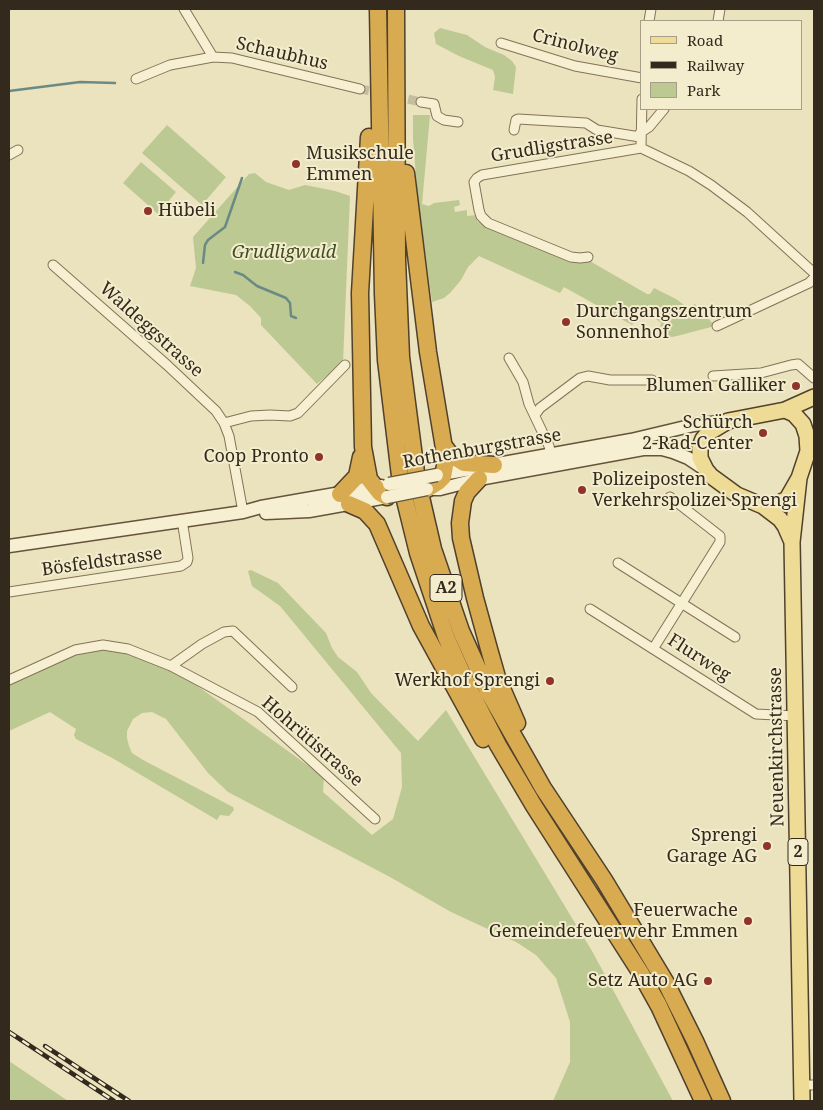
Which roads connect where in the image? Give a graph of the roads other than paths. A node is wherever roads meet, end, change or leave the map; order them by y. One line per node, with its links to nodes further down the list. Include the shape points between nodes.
1 (184, 9): 6 (street, Schaubhus)
2 (378, 9): 9 (highway, A2)
3 (396, 9): 66 (highway, A2, via 397,260 401,357 414,463 427,526 461,631 484,684 543,788)
4 (402, 9): 37 (highway, via 407,182 428,352)
5 (500, 43): 7 (street, Crinolweg, via 575,66)
6 (213, 57): 8 (street, Schaubhus, via 170,65); 10 (street, Schaubhus, via 232,58)
7 (640, 78)
8 (136, 79)
9 (379, 85): 38 (highway, via 370,99 361,270); 64 (highway, A2, via 386,360 409,519 446,637 498,745)
10 (360, 89)
11 (421, 102): 14 (street, via 434,104 438,116 444,120)
12 (641, 110): 16 (street)
13 (663, 110): 16 (street)
14 (458, 122)
15 (514, 130): 16 (street, via 518,119 586,124 597,130)
16 (640, 135): 17 (street)
17 (641, 148): 20 (street, Grudligstrasse, via 482,175 474,182 479,210 488,223 571,257); 22 (street, via 711,185 747,212)
18 (18, 150): 19 (street)
19 (9, 155)
20 (588, 257)
21 (53, 265): 35 (street, Waldeggstrasse, via 167,365 211,406)
22 (814, 273)
23 (814, 278): 24 (street)
24 (718, 326)
25 (510, 358): 33 (street)
26 (345, 365): 35 (street, via 298,413 251,416)
27 (713, 376): 28 (street, via 761,374 798,364)
28 (814, 378)
29 (652, 380): 33 (street, via 580,378)
30 (814, 397): 32 (main road)
31 (814, 407): 32 (main road)
32 (789, 408): 34 (main road); 36 (main road, via 803,424)
33 (535, 415): 39 (street)
34 (728, 422): 39 (main road, Rothenburgstrasse, via 694,426); 41 (main road, via 713,429 703,439 700,455)
35 (224, 423): 49 (street, Waldeggstrasse)
36 (811, 445): 42 (main road, 2)
37 (444, 446): 40 (highway, via 464,463); 44 (highway, via 446,460)
38 (363, 448): 45 (highway, via 368,475); 47 (highway, via 358,474)
39 (552, 460): 40 (main road, Rothenburgstrasse); 41 (main road, Rothenburgstrasse, via 657,449 682,455); 43 (main road, Rothenburgstrasse)
40 (494, 465): 44 (main road, Rothenburgstrasse)
41 (706, 470): 48 (main road, 2, via 737,495)
42 (799, 478): 48 (main road, via 787,498 774,505); 52 (main road, 2)
43 (479, 479): 44 (main road, Rothenburgstrasse); 66 (highway, via 463,501 460,531 497,677 527,745 593,854)
44 (437, 482): 45 (main road, Rothenburgstrasse, bridge)
45 (383, 490): 47 (main road, Rothenburgstrasse); 51 (highway, via 377,508)
46 (670, 497): 56 (street, via 720,538)
47 (345, 499): 49 (main road, Rothenburgstrasse, via 298,512); 51 (highway)
48 (763, 506): 52 (main road, 2, via 780,519)
49 (243, 512): 50 (main road, Rothenburgstrasse)
50 (182, 520): 53 (main road, Rothenburgstrasse); 55 (street, Bösfeldstrasse, via 188,558 181,566)
51 (378, 524): 64 (highway, via 435,653 490,752)
52 (792, 542): 63 (main road, Neuenkirchstrasse / 2)
53 (9, 546)
54 (618, 563): 56 (street)
55 (9, 592)
56 (682, 605): 58 (street); 59 (street)
57 (590, 609): 59 (street, Flurweg)
58 (735, 637)
59 (654, 649): 63 (street, Flurweg, via 756,714)
60 (171, 666): 61 (street, Hohrütistrasse, via 128,649 103,645 75,650); 62 (street, Hohrütistrasse, via 202,644 224,632 233,631); 65 (street, Hohrütistrasse, via 258,712)
61 (9, 680)
62 (292, 687)
63 (796, 716): 67 (main road, Neuenkirchstrasse / 2)
64 (534, 806): 68 (highway, A2, via 640,972)
65 (376, 819)
66 (604, 880): 69 (highway, A2, via 666,983)
67 (808, 1085): 70 (main road, Neuenkirchstrasse / 2)
68 (704, 1101)
69 (722, 1101)
70 (802, 1101)

